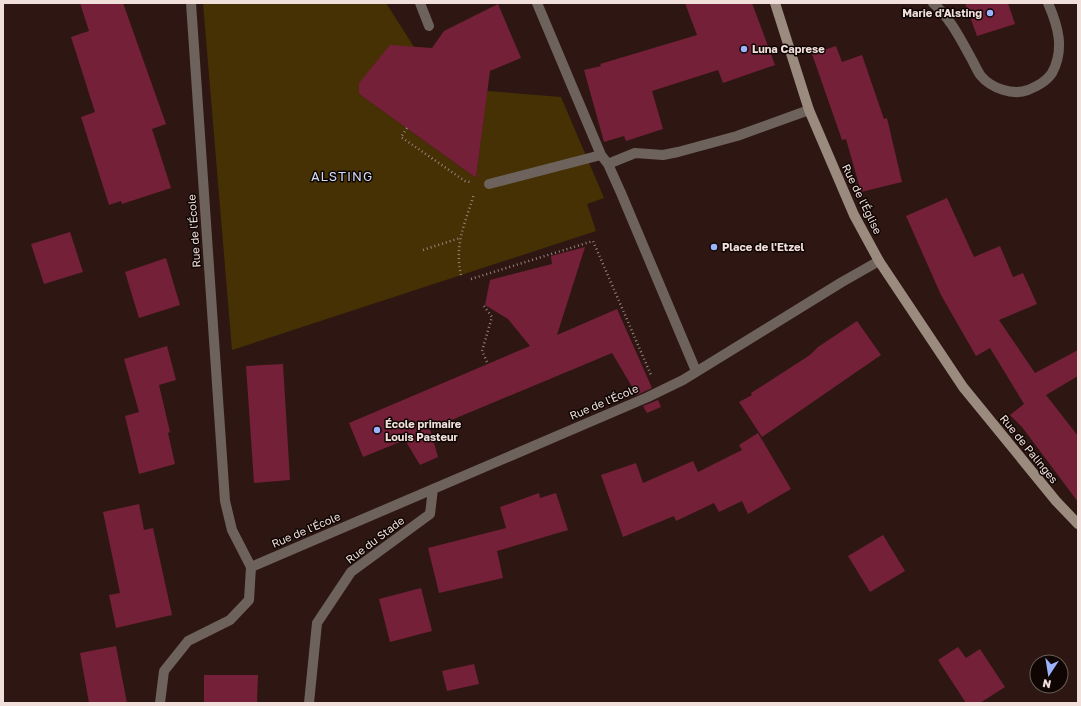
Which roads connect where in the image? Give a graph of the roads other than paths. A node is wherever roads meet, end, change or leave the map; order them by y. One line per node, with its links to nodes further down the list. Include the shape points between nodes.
1 (191, 3): 17 (street, Rue de l'École, via 225,501 232,530)
2 (420, 3): 7 (street)
3 (537, 3): 9 (street)
4 (775, 3): 8 (main road, Rue de l'Église)
5 (933, 3): 6 (street, via 953,27 981,76 1006,91 1024,92 1040,85 1051,74 1058,58 1060,42 1057,25)
6 (1048, 3)
7 (429, 26)
8 (809, 110): 10 (street, via 737,136 678,152 663,155 635,153); 12 (main road, Rue de l'Église, via 854,215)
9 (601, 155): 10 (street); 11 (street)
10 (608, 164): 13 (street)
11 (488, 184)
12 (879, 261): 13 (street, Rue de l'École); 14 (main road, Rue de l'Église)
13 (696, 372): 15 (street, Rue de l'École, via 658,392)
14 (963, 387): 16 (main road, Rue de Palinges, via 1056,501)
15 (432, 489): 17 (street, Rue de l'École); 19 (street, Rue du Stade, via 430,514 352,572 317,623)
16 (1078, 524)
17 (251, 567): 18 (street, via 249,600 230,620 188,641 164,671)
18 (160, 703)
19 (309, 703)

